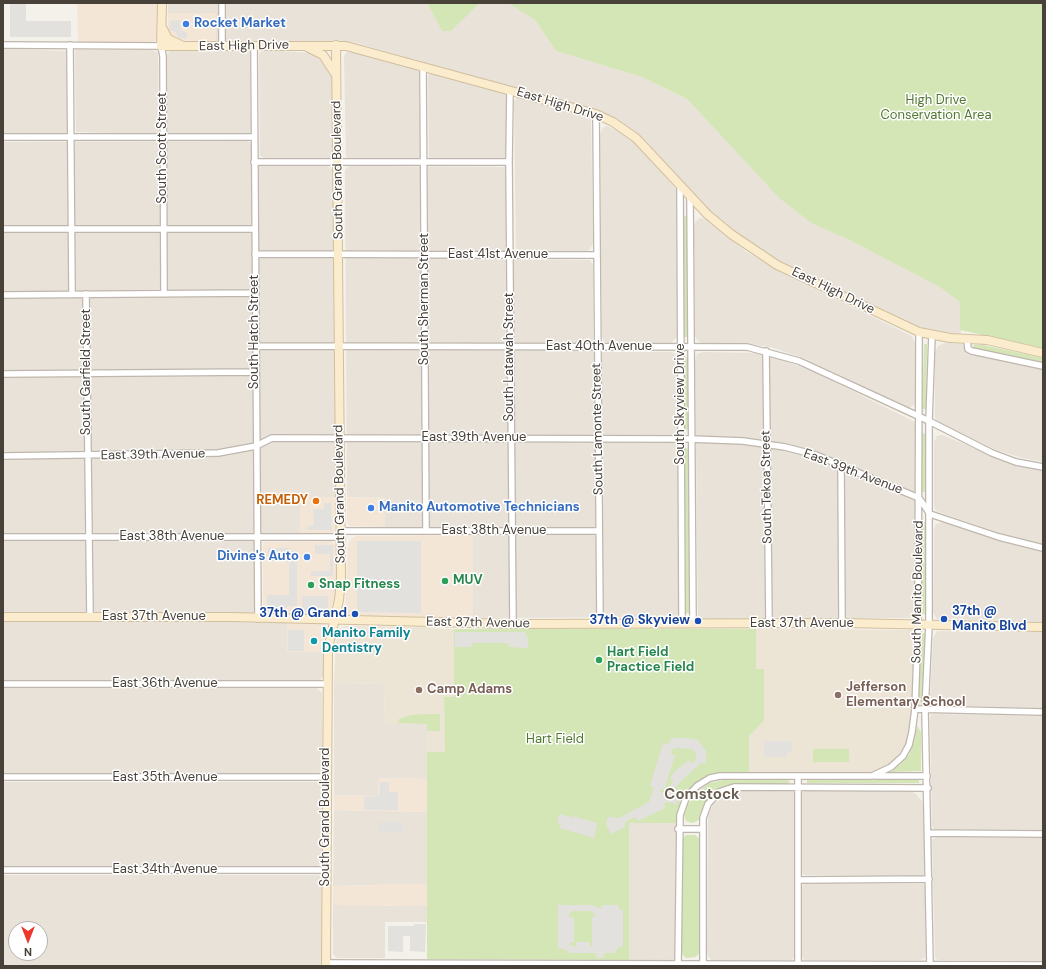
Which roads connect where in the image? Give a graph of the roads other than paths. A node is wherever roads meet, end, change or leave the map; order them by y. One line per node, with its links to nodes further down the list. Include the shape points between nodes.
1 (162, 3): 3 (main road, South Scott Street)
2 (222, 3): 10 (street)
3 (162, 27): 8 (main road, South Scott Street); 9 (main road, via 168,39)
4 (3, 45): 5 (street)
5 (70, 45): 8 (street); 17 (street, South Garfield Street)
6 (254, 45): 7 (main road, East High Drive); 10 (main road, East High Drive); 19 (street, South Hatch Street)
7 (300, 45): 11 (main road, East High Drive); 13 (main road, via 323,55)
8 (161, 46): 9 (main road, East High Drive); 18 (street, South Scott Street)
9 (185, 46): 10 (main road, East High Drive)
10 (222, 46)
11 (336, 46): 12 (main road, East High Drive, via 355,47); 13 (main road, South Grand Boulevard)
12 (423, 66): 14 (main road, East High Drive); 22 (street, South Sherman Street)
13 (337, 76): 21 (main road, South Grand Boulevard)
14 (510, 90): 15 (main road, East High Drive); 23 (street, South Latawah Street)
15 (596, 114): 24 (main road, East High Drive, via 636,138); 34 (street, South Lamonte Street)
16 (3, 137): 17 (street)
17 (70, 137): 18 (street); 27 (street, South Garfield Street)
18 (163, 137): 19 (street); 28 (street, South Scott Street)
19 (254, 137): 20 (street, South Hatch Street)
20 (254, 162): 21 (street); 29 (street, South Hatch Street)
21 (338, 162): 22 (street); 31 (main road, South Grand Boulevard)
22 (424, 162): 23 (street); 32 (street, South Sherman Street)
23 (509, 162): 33 (street, South Latawah Street)
24 (680, 185): 25 (main road, East High Drive); 49 (street, South Skyview Drive)
25 (690, 196): 40 (main road, East High Drive, via 731,234 777,265); 46 (street, South Skyview Drive)
26 (3, 229): 27 (street)
27 (71, 229): 28 (street); 36 (street, South Garfield Street)
28 (164, 229): 29 (street); 38 (street, South Scott Street)
29 (255, 229): 30 (street, South Hatch Street)
30 (255, 254): 31 (street, East 41st Avenue); 35 (street, South Hatch Street)
31 (339, 254): 32 (street, East 41st Avenue); 44 (main road, South Grand Boulevard)
32 (425, 254): 33 (street, East 41st Avenue); 47 (street, South Sherman Street)
33 (510, 255): 34 (street, East 41st Avenue); 45 (street, South Latawah Street)
34 (597, 255): 48 (street, South Lamonte Street)
35 (255, 293): 38 (street); 43 (street, South Hatch Street)
36 (72, 294): 37 (street); 39 (street)
37 (86, 294): 38 (street); 55 (street, South Garfield Street)
38 (164, 294)
39 (3, 295)
40 (918, 332): 41 (main road, East High Drive); 56 (street, South Manito Boulevard)
41 (932, 335): 42 (main road, East High Drive); 57 (street, South Manito Boulevard)
42 (967, 339): 51 (main road, East High Drive, via 987,340); 52 (street, via 968,349 972,351)
43 (255, 346): 44 (street, East 40th Avenue); 53 (street, South Hatch Street)
44 (339, 346): 47 (street, East 40th Avenue); 58 (main road, South Grand Boulevard)
45 (510, 346): 47 (street, East 40th Avenue); 48 (street, East 40th Avenue); 60 (street, South Latawah Street)
46 (691, 346): 49 (street, East 40th Avenue); 50 (street, East 40th Avenue, via 748,347); 63 (street, South Skyview Drive)
47 (425, 347): 59 (street, South Sherman Street)
48 (598, 347): 49 (street, East 40th Avenue); 61 (street, South Lamonte Street)
49 (681, 347): 62 (street, South Skyview Drive)
50 (766, 351): 56 (street, East 40th Avenue, via 799,361); 64 (street, South Tekoa Street)
51 (1043, 353)
52 (1043, 366)
53 (256, 372): 55 (street); 65 (street, South Hatch Street)
54 (3, 374): 55 (street)
55 (87, 374): 67 (street, South Garfield Street)
56 (919, 417): 57 (street, East 40th Avenue); 70 (street, South Manito Boulevard)
57 (929, 421): 69 (street, East 40th Avenue, via 992,453 1016,462); 71 (street, South Manito Boulevard)
58 (340, 437): 59 (street, East 39th Avenue); 65 (street, East 39th Avenue, via 272,438); 75 (main road, South Grand Boulevard)
59 (425, 438): 60 (street, East 39th Avenue); 72 (street, South Sherman Street)
60 (511, 439): 61 (street, East 39th Avenue); 73 (street, South Latawah Street)
61 (598, 439): 62 (street, East 39th Avenue); 74 (street, South Lamonte Street)
62 (681, 439): 63 (street, East 39th Avenue); 88 (street, South Skyview Drive)
63 (691, 439): 64 (street, East 39th Avenue); 89 (street, South Skyview Drive)
64 (767, 444): 68 (street, East 39th Avenue, via 816,455); 84 (street, South Tekoa Street)
65 (256, 446): 67 (street, East 39th Avenue, via 218,453); 78 (street, South Hatch Street)
66 (3, 456): 67 (street, East 39th Avenue)
67 (87, 456): 76 (street, South Garfield Street)
68 (841, 464): 70 (street, East 39th Avenue); 85 (street)
69 (1043, 467)
70 (919, 498): 71 (street, East 39th Avenue); 90 (street, South Manito Boulevard)
71 (930, 514): 79 (street); 91 (street, South Manito Boulevard)
72 (426, 531): 73 (street, East 38th Avenue); 75 (street, East 38th Avenue)
73 (512, 531): 74 (street, East 38th Avenue); 86 (street, South Latawah Street)
74 (599, 532): 87 (street, South Lamonte Street)
75 (341, 534): 78 (street, East 38th Avenue); 83 (main road, South Grand Boulevard, via 341,578)
76 (89, 537): 77 (street, East 38th Avenue); 78 (street, East 38th Avenue); 81 (street, South Garfield Street)
77 (3, 538)
78 (257, 538): 82 (street, South Hatch Street)
79 (1043, 548)
80 (3, 617): 81 (main road, East 37th Avenue)
81 (90, 617): 82 (main road, East 37th Avenue)
82 (258, 619): 83 (main road, East 37th Avenue)
83 (334, 619): 86 (main road, East 37th Avenue); 94 (main road, South Grand Boulevard, via 328,649)
84 (769, 623): 85 (main road, East 37th Avenue); 89 (main road, East 37th Avenue)
85 (842, 623): 90 (main road, East 37th Avenue)
86 (513, 624): 87 (main road, East 37th Avenue)
87 (600, 624): 88 (main road, East 37th Avenue)
88 (682, 624): 89 (main road, East 37th Avenue)
89 (693, 624)
90 (918, 624): 91 (main road, East 37th Avenue); 95 (street, South Manito Boulevard)
91 (929, 624): 92 (main road, East 37th Avenue); 96 (street, South Manito Boulevard)
92 (1043, 627)
93 (3, 684): 94 (street, East 36th Avenue)
94 (327, 684): 102 (main road, South Grand Boulevard)
95 (915, 709): 96 (street); 99 (street, South Manito Boulevard, via 912,732 903,756 891,767)
96 (925, 710): 97 (street); 100 (street, South Manito Boulevard)
97 (1043, 712)
98 (798, 776): 99 (street, South Manito Boulevard); 103 (street); 105 (street, South Manito Boulevard, via 730,775 710,778 697,786 686,798)
99 (872, 776): 100 (street)
100 (927, 776): 104 (street, South Manito Boulevard)
101 (3, 777): 102 (street, East 35th Avenue)
102 (326, 777): 110 (main road, South Grand Boulevard)
103 (798, 786): 104 (street); 106 (street, via 728,788 719,792 708,804 703,818); 112 (street)
104 (928, 788): 107 (street, South Manito Boulevard)
105 (678, 829): 106 (street); 115 (street, South Manito Boulevard)
106 (703, 829): 116 (street)
107 (928, 833): 108 (street); 111 (street, South Manito Boulevard)
108 (1043, 834)
109 (3, 870): 110 (street, East 34th Avenue)
110 (326, 870): 113 (main road, South Grand Boulevard)
111 (929, 879): 112 (street); 118 (street, South Manito Boulevard)
112 (798, 880): 117 (street)
113 (326, 964): 114 (street)
114 (583, 964): 115 (street)
115 (678, 964): 116 (street)
116 (703, 965): 117 (street)
117 (798, 965): 118 (street)
118 (930, 965): 119 (street)
119 (1043, 965)

